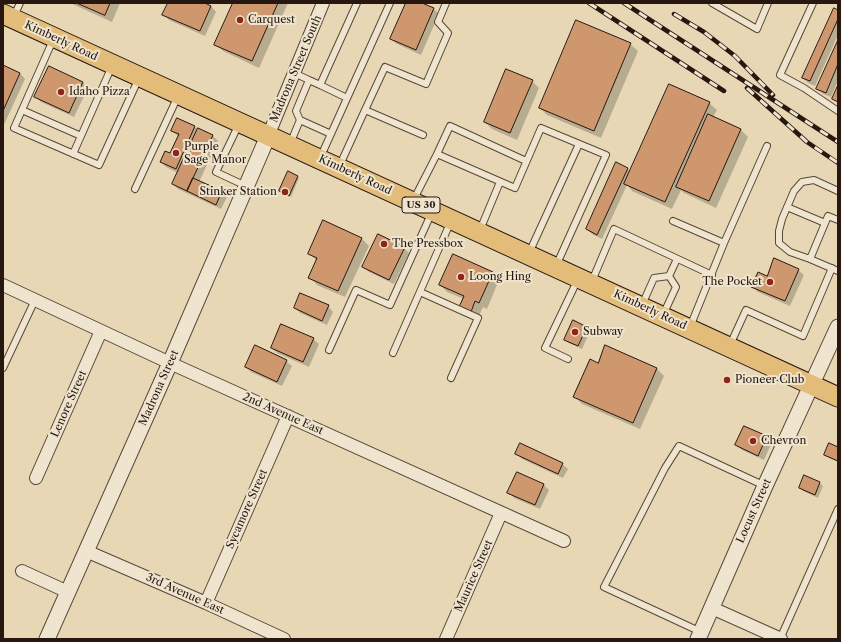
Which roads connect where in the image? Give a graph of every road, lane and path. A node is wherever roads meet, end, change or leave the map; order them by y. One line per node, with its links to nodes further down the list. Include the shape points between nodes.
1 (323, 3): 11 (street, Madrona Street South)
2 (357, 3): 14 (lane)
3 (390, 3): 16 (lane)
4 (446, 3): 18 (lane, via 438,22 448,33 426,84 385,67)
5 (712, 3): 6 (lane, via 757,29)
6 (768, 3)
7 (813, 3): 19 (lane, via 780,75)
8 (12, 12): 9 (main road, Kimberly Road / US 30)
9 (54, 37): 10 (main road, Kimberly Road / US 30); 17 (lane)
10 (113, 64): 12 (main road, Kimberly Road / US 30); 23 (lane)
11 (294, 73): 13 (lane); 24 (street, Madrona Street South)
12 (140, 77): 15 (main road, Kimberly Road / US 30); 29 (lane, via 99,165)
13 (310, 80): 14 (lane); 20 (lane, via 296,111)
14 (320, 85): 16 (lane)
15 (179, 95): 21 (main road, Kimberly Road / US 30); 36 (lane)
16 (347, 98): 22 (lane)
17 (22, 110): 23 (lane); 29 (lane, via 14,128)
18 (365, 110): 25 (lane); 33 (lane)
19 (838, 111)
20 (300, 120): 22 (lane); 27 (lane)
21 (240, 123): 24 (main road, Kimberly Road / US 30); 35 (lane, via 216,172)
22 (331, 134): 31 (lane)
23 (81, 136): 29 (lane)
24 (268, 136): 27 (main road, Kimberly Road / US 30); 35 (street, Madrona Street)
25 (423, 136)
26 (579, 144): 32 (lane, via 541,128); 47 (lane); 50 (lane, via 606,155)
27 (290, 146): 31 (main road, Kimberly Road / US 30)
28 (767, 146): 46 (lane)
29 (73, 154)
30 (437, 154): 32 (lane, via 450,126); 34 (lane); 38 (lane)
31 (319, 159): 33 (main road, Kimberly Road / US 30)
32 (526, 161): 34 (lane, via 515,188)
33 (338, 168): 38 (main road, Kimberly Road / US 30)
34 (500, 182): 45 (lane)
35 (246, 186): 67 (street, Madrona Street)
36 (135, 189)
37 (838, 191): 39 (lane, via 814,180 802,182 794,191)
38 (413, 202): 40 (main road, Kimberly Road / US 30)
39 (787, 207): 44 (lane); 49 (lane, via 779,231 779,243 790,252)
40 (433, 211): 41 (main road, Kimberly Road / US 30); 64 (lane, via 390,305 356,290)
41 (452, 220): 45 (main road, Kimberly Road / US 30); 56 (lane)
42 (838, 220): 44 (lane, via 828,216)
43 (674, 221): 46 (lane)
44 (824, 223): 49 (lane)
45 (479, 232): 47 (main road, Kimberly Road / US 30)
46 (724, 243): 52 (lane)
47 (528, 255): 50 (main road, Kimberly Road / US 30)
48 (677, 259): 52 (lane); 53 (lane); 54 (lane, via 614,229)
49 (810, 259): 51 (lane)
50 (555, 267): 54 (main road, Kimberly Road / US 30)
51 (835, 270): 63 (lane, via 803,336 746,310)
52 (712, 275): 61 (lane)
53 (669, 276): 58 (lane, via 654,278); 59 (lane, via 676,286)
54 (585, 280): 58 (main road, Kimberly Road / US 30); 66 (lane, via 545,348)
55 (3, 285): 57 (street, 2nd Avenue East)
56 (420, 292): 65 (lane); 69 (lane, via 478,318)
57 (35, 300): 62 (street, 2nd Avenue East); 68 (lane)
58 (641, 306): 59 (main road, Kimberly Road / US 30)
59 (663, 316): 61 (main road, Kimberly Road / US 30)
60 (838, 327): 70 (street, Locust Street)
61 (689, 328): 63 (main road, Kimberly Road / US 30)
62 (101, 331): 67 (street, 2nd Avenue East); 73 (street, Lenore Street)
63 (729, 347): 70 (main road, Kimberly Road / US 30)
64 (328, 350)
65 (393, 352)
66 (568, 359)
67 (170, 363): 72 (street, 2nd Avenue East); 78 (street, Madrona Street)
68 (3, 368)
69 (451, 378)
70 (812, 385): 71 (main road, Kimberly Road / US 30); 74 (street, Locust Street)
71 (838, 397)
72 (288, 416): 76 (street, 2nd Avenue East); 81 (street, Sycamore Street)
73 (36, 478)
74 (764, 486): 82 (street, Locust Street); 83 (lane, via 679,446 665,468 604,587)
75 (838, 509): 87 (lane)
76 (501, 513): 77 (street, 2nd Avenue East); 86 (street, Maurice Street)
77 (564, 541)
78 (86, 551): 80 (street, Madrona Street); 81 (street, 3rd Avenue East)
79 (22, 570): 80 (street)
80 (68, 592): 84 (street, Madrona Street)
81 (206, 603): 85 (street, 3rd Avenue East)
82 (712, 608): 83 (street, Locust Street); 87 (street)
83 (700, 636)
84 (47, 639)
85 (284, 639)
86 (446, 639)
87 (780, 639)

